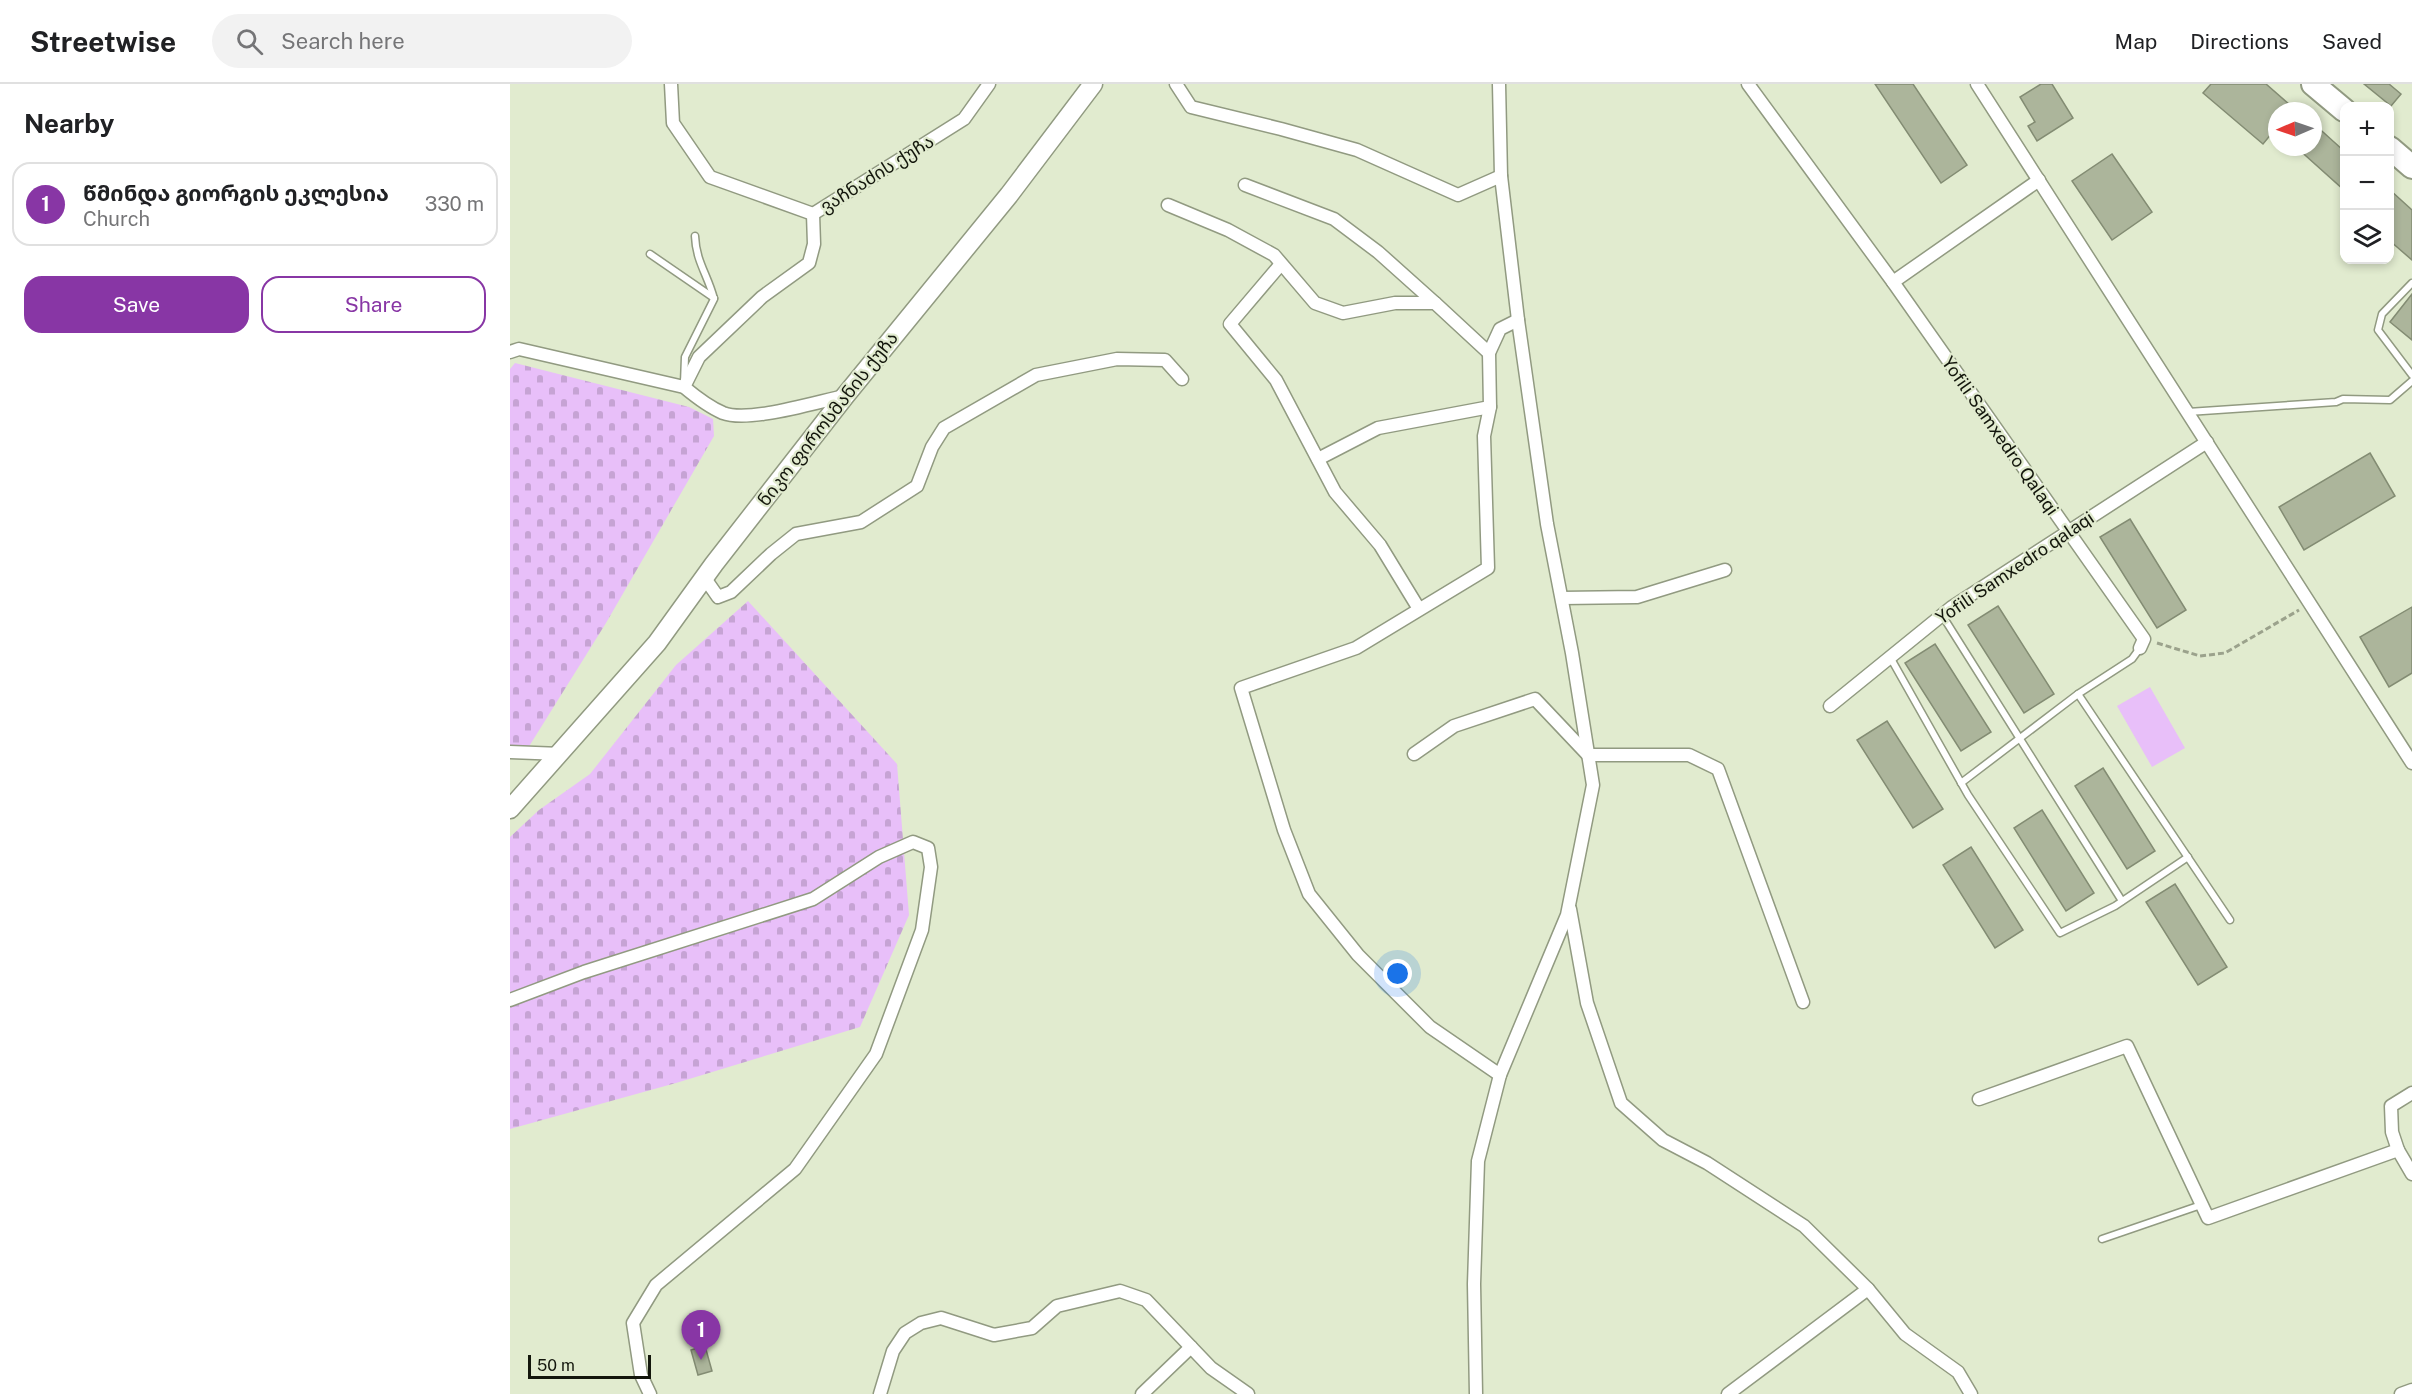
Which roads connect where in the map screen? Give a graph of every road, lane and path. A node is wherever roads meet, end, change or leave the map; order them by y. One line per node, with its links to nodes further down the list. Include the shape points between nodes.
1 (671, 84): 16 (street, ვაჩნაძის ქუჩა, via 672,123 710,177)
2 (989, 84): 16 (street, ვაჩნაძის ქუჩა, via 964,119)
3 (1093, 84): 31 (main road, ნიკო ფიროსმანის ქუჩა, via 1009,195)
4 (1176, 84): 12 (street, via 1191,107 1357,150 1458,195)
5 (1499, 84): 12 (street)
6 (1748, 84): 20 (street, Yofili Samxedro Qalaqi)
7 (1977, 84): 13 (street)
8 (2313, 84): 9 (highway)
9 (2340, 107)
10 (2394, 151): 11 (highway)
11 (2412, 167)
12 (1501, 176): 24 (street)
13 (2039, 180): 20 (street); 33 (street)
14 (1245, 184): 23 (street, via 1334,219)
15 (1168, 205): 19 (street, via 1228,230 1274,255)
16 (813, 214): 30 (street, via 814,244 809,263 762,297 699,357)
17 (695, 236): 22 (lane, via 696,255)
18 (650, 254): 22 (lane)
19 (1281, 264): 23 (street, via 1315,303 1343,313 1395,303); 35 (street, via 1230,324 1276,380)
20 (1893, 282): 36 (street, Yofili Samxedro Qalaqi)
21 (2412, 283): 27 (lane, via 2382,314 2379,330)
22 (714, 298): 30 (lane, via 685,357)
23 (1435, 303): 26 (street)
24 (1518, 320): 26 (street, via 1500,329); 39 (street, via 1547,524)
25 (510, 352): 30 (street, via 519,349)
26 (1489, 353): 32 (street)
27 (2412, 375)
28 (1182, 379): 38 (street, via 1165,360 1117,359 1036,375 944,428 917,486 861,522 796,534 731,592 718,597)
29 (2412, 381): 33 (lane, via 2390,400 2343,399)
30 (684, 387): 31 (street, via 725,413 747,416)
31 (844, 396): 38 (main road, ნიკო ფიროსმანის ქუჩა)
32 (1490, 407): 35 (street, via 1378,428); 41 (street, via 1484,436 1488,568)
33 (2188, 412): 34 (street)
34 (2207, 442): 36 (street, Yofili Samxedro qalaqi); 40 (street)
35 (1318, 459): 41 (street, via 1335,492 1380,545)
36 (2068, 532): 42 (street, Yofili Samxedro qalaqi); 43 (street, Yofili Samxedro Qalaqi)
37 (1725, 570): 39 (street, via 1638,597)
38 (704, 577): 49 (main road, ნიკო ფიროსმანის ქუჩა, via 657,643)
39 (1562, 598): 51 (street)
40 (2310, 603): 43 (path, via 2224,653 2200,656); 52 (street)
41 (1419, 609): 61 (street, via 1356,648 1241,688 1284,830 1309,894 1358,955 1430,1027)
42 (1942, 615): 44 (street, Yofili Samxedro qalaqi); 47 (lane)
43 (2142, 644): 45 (lane, via 2132,659)
44 (1890, 657): 46 (street, Yofili Samxedro qalaqi); 53 (lane)
45 (2078, 694): 47 (lane); 55 (lane)
46 (1830, 706)
47 (2019, 738): 53 (lane); 56 (lane)
48 (510, 752): 49 (street)
49 (561, 754): 54 (main road, ნიკო ფიროსმანის ქუჩა)
50 (1414, 754): 51 (street, via 1455,726 1535,699)
51 (1588, 754): 57 (street, via 1593,785); 60 (street, via 1689,755 1718,769)
52 (2412, 763)
53 (1961, 783): 56 (lane, via 2060,933)
54 (510, 809)
55 (2188, 857): 56 (lane); 58 (lane)
56 (2122, 901)
57 (1569, 902): 61 (street); 68 (street, via 1587,1003 1621,1103 1663,1140 1707,1162 1804,1226)
58 (2230, 920)
59 (510, 1000): 71 (street, via 584,972 813,899 879,857 913,842 928,849 931,867 922,930 876,1054 795,1169 656,1285 633,1323 641,1376)
60 (1803, 1002)
61 (1500, 1075): 75 (street, via 1478,1161)
62 (2412, 1093): 64 (street, via 2391,1106 2392,1132)
63 (1980, 1099): 66 (street, via 2127,1046)
64 (2398, 1150): 65 (street); 66 (street, via 2208,1218)
65 (2412, 1174)
66 (2202, 1204): 67 (lane)
67 (2102, 1239)
68 (1868, 1289): 76 (street); 77 (street, via 1905,1334 1958,1372)
69 (1191, 1347): 72 (street, via 1146,1300 1120,1291 1057,1306 1032,1328 994,1335 941,1318 921,1323 905,1333 893,1351); 73 (street); 74 (street, via 1211,1368)
70 (2412, 1390): 78 (street)
71 (650, 1394)
72 (880, 1394)
73 (1142, 1394)
74 (1248, 1394)
75 (1476, 1394)
76 (1728, 1394)
77 (1971, 1394)
78 (2402, 1394)

